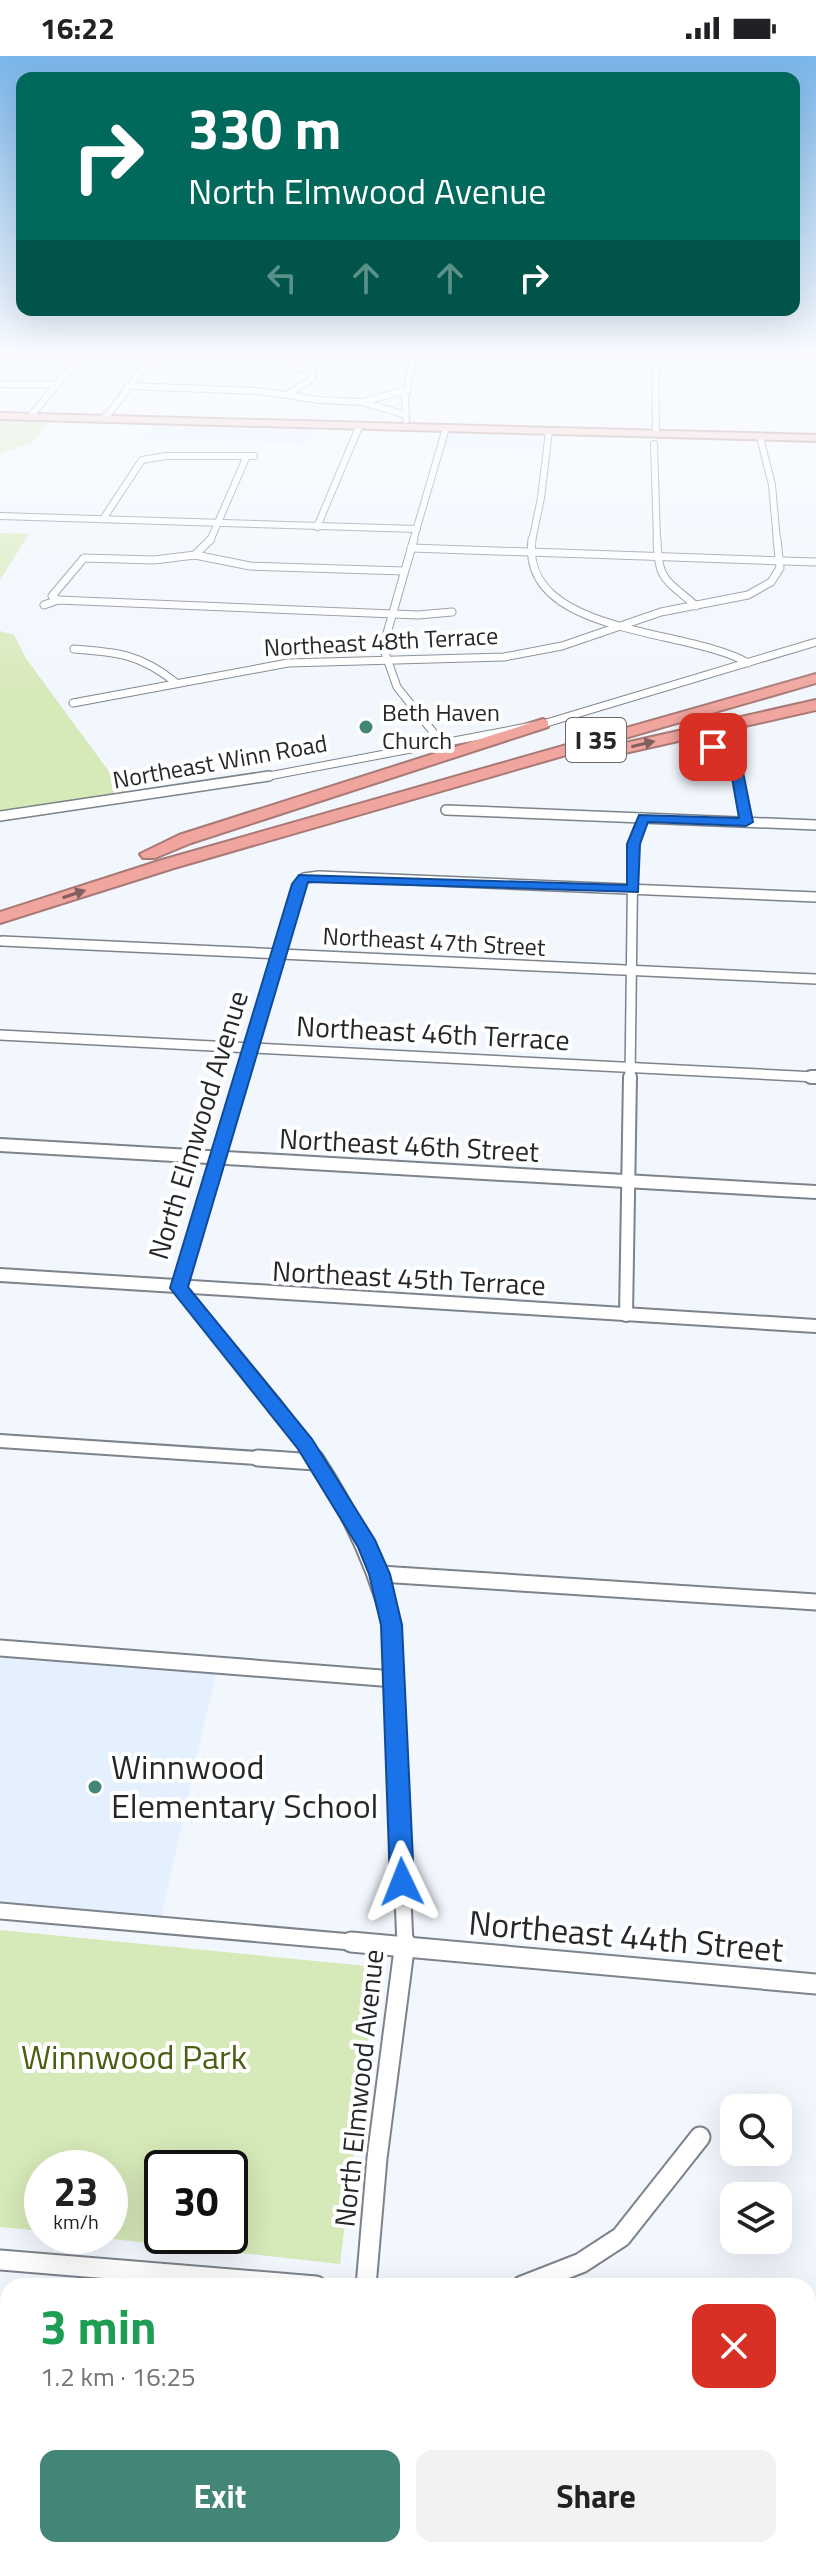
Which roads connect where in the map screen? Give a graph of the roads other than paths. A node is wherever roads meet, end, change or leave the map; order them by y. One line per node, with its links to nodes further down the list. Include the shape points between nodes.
1 (135, 471): 10 (street)
2 (242, 471): 11 (street)
3 (341, 471): 12 (street)
4 (434, 471): 13 (street)
5 (543, 471): 15 (street)
6 (656, 471): 17 (street)
7 (768, 471): 18 (street)
8 (8, 506): 9 (street)
9 (0, 516): 10 (street)
10 (103, 519): 11 (street)
11 (221, 524): 12 (street); 16 (street, via 209,546)
12 (317, 527): 13 (street)
13 (417, 529): 14 (street)
14 (411, 548): 15 (street); 20 (street)
15 (531, 552): 17 (street); 26 (street, via 535,573 549,593)
16 (195, 555): 20 (street, via 250,566); 21 (street, via 84,558 52,596)
17 (657, 557): 18 (street); 23 (street, via 665,579)
18 (780, 561): 19 (street); 23 (street, Northeast 48th Terrace, via 776,577 757,591)
19 (816, 562)
20 (404, 571): 25 (street)
21 (58, 600): 22 (street); 25 (street)
22 (44, 605)
23 (696, 606): 26 (street, Northeast 48th Terrace)
24 (452, 612): 25 (street)
25 (392, 614): 29 (street)
26 (615, 626): 29 (street, Northeast 48th Terrace, via 562,646 504,657); 30 (street, via 716,648)
27 (816, 642): 30 (street, Northeast Winn Road)
28 (74, 649): 33 (street, via 139,657)
29 (385, 660): 33 (street, Northeast 48th Terrace, via 288,663); 37 (street, via 394,687)
30 (748, 663): 36 (street, Northeast Winn Road)
31 (816, 664): 45 (highway, I 35)
32 (816, 678): 39 (highway, I 35)
33 (175, 682): 34 (street, Northeast 48th Terrace)
34 (73, 703)
35 (816, 705): 39 (highway, one-way to 35)
36 (543, 724): 37 (street, Northeast Winn Road); 45 (highway)
37 (441, 742): 41 (street, Northeast Winn Road, via 222,785)
38 (713, 747): 43 (street, via 737,772)
39 (376, 804): 49 (highway, I 35, one-way to 39)
40 (446, 810): 42 (street)
41 (0, 816)
42 (643, 818): 43 (street); 46 (street, via 633,844)
43 (746, 822): 44 (street)
44 (816, 825)
45 (149, 854): 48 (highway, I 35)
46 (634, 890): 47 (street); 51 (street, North Elmwood Avenue, via 304,878); 52 (street)
47 (816, 897)
48 (0, 901)
49 (0, 918)
50 (2, 941): 51 (street, Northeast 47th Street)
51 (279, 955): 52 (street, Northeast 47th Street); 55 (street, North Elmwood Avenue)
52 (634, 971): 53 (street, Northeast 47th Street); 56 (street)
53 (816, 979)
54 (0, 1035): 55 (street, Northeast 46th Terrace)
55 (251, 1048): 56 (street, Northeast 46th Terrace); 59 (street, North Elmwood Avenue)
56 (630, 1068): 57 (street, Northeast 46th Terrace); 60 (street)
57 (816, 1077)
58 (0, 1145): 59 (street, Northeast 46th Street)
59 (218, 1158): 60 (street, Northeast 46th Street); 63 (street, North Elmwood Avenue)
60 (630, 1180): 61 (street, Northeast 46th Street); 64 (street)
61 (816, 1192)
62 (0, 1275): 63 (street, Northeast 45th Terrace)
63 (179, 1288): 64 (street, Northeast 45th Terrace); 67 (street, North Elmwood Avenue, via 278,1408)
64 (626, 1315): 65 (street, Northeast 45th Terrace)
65 (816, 1326)
66 (0, 1441): 67 (street)
67 (315, 1462): 68 (street, North Elmwood Avenue)
68 (380, 1574): 69 (street); 71 (street, North Elmwood Avenue, via 391,1625)
69 (816, 1602)
70 (0, 1648): 71 (street)
71 (394, 1679): 73 (street, North Elmwood Avenue)
72 (0, 1911): 73 (street, Northeast 44th Street)
73 (405, 1945): 74 (street, Northeast 44th Street); 78 (street, North Elmwood Avenue)
74 (816, 1984)
75 (700, 2137): 79 (street, via 679,2157 630,2228 590,2257)
76 (0, 2260): 77 (street)
77 (219, 2278)
78 (367, 2278)
79 (541, 2278)

